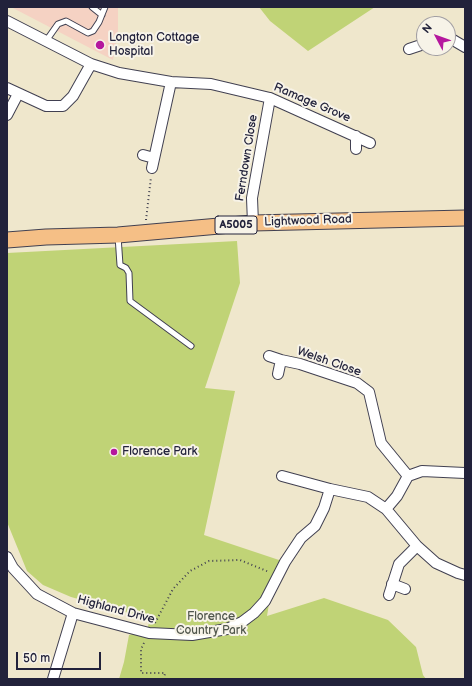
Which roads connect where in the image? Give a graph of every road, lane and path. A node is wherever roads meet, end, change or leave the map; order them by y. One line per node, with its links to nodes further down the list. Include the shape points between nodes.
1 (92, 7): 3 (lane)
2 (105, 7): 3 (lane)
3 (102, 15): 5 (lane, via 96,26 88,33 66,22 58,24)
4 (7, 21): 5 (street, Ramage Grove)
5 (46, 41): 10 (street, Ramage Grove)
6 (456, 42): 8 (street)
7 (416, 47): 9 (street)
8 (465, 47)
9 (409, 49)
10 (91, 64): 11 (street, Ramage Grove, via 119,73); 13 (street, via 73,96 63,106 46,106)
11 (171, 82): 14 (street, Ramage Grove, via 211,84); 20 (street)
12 (7, 88): 13 (street)
13 (18, 94): 15 (street)
14 (270, 98): 16 (street, Ramage Grove); 22 (street, Ferndown Close, via 252,198)
15 (7, 115)
16 (356, 136): 17 (street, Ramage Grove); 18 (street, Ramage Grove)
17 (370, 143)
18 (356, 149)
19 (143, 155): 20 (street)
20 (153, 163): 23 (path)
21 (465, 218): 22 (main road, Lightwood Road / A5005)
22 (253, 223): 23 (main road, Lightwood Road / A5005)
23 (144, 232): 24 (main road, Lightwood Road / A5005)
24 (118, 235): 25 (main road, Lightwood Road / A5005); 26 (lane, via 120,265 129,273 130,301)
25 (7, 240)
26 (192, 346)
27 (269, 356): 28 (street, Welsh Close)
28 (281, 360): 29 (street, Welsh Close); 32 (street, Welsh Close, via 357,383 370,392 381,443)
29 (278, 374)
30 (465, 474): 32 (street, via 422,471)
31 (282, 476): 33 (street)
32 (408, 476): 34 (street)
33 (330, 489): 34 (street, via 368,497); 39 (street, Highland Drive, via 315,526 301,538)
34 (386, 509): 35 (street)
35 (417, 546): 38 (street, via 436,563); 40 (street, via 398,564)
36 (7, 558): 37 (street, Highland Drive)
37 (10, 569): 43 (street, Highland Drive, via 37,594)
38 (465, 575)
39 (278, 576): 44 (street, Highland Drive, via 265,601 254,613 227,629 192,636); 44 (path, via 240,560 209,561 190,571 173,589)
40 (392, 584): 41 (street); 42 (street)
41 (405, 589)
42 (389, 595)
43 (73, 613): 44 (street, Highland Drive); 45 (street)
44 (149, 634): 46 (path, via 141,649 141,673 165,673)
45 (53, 679)
46 (164, 679)

